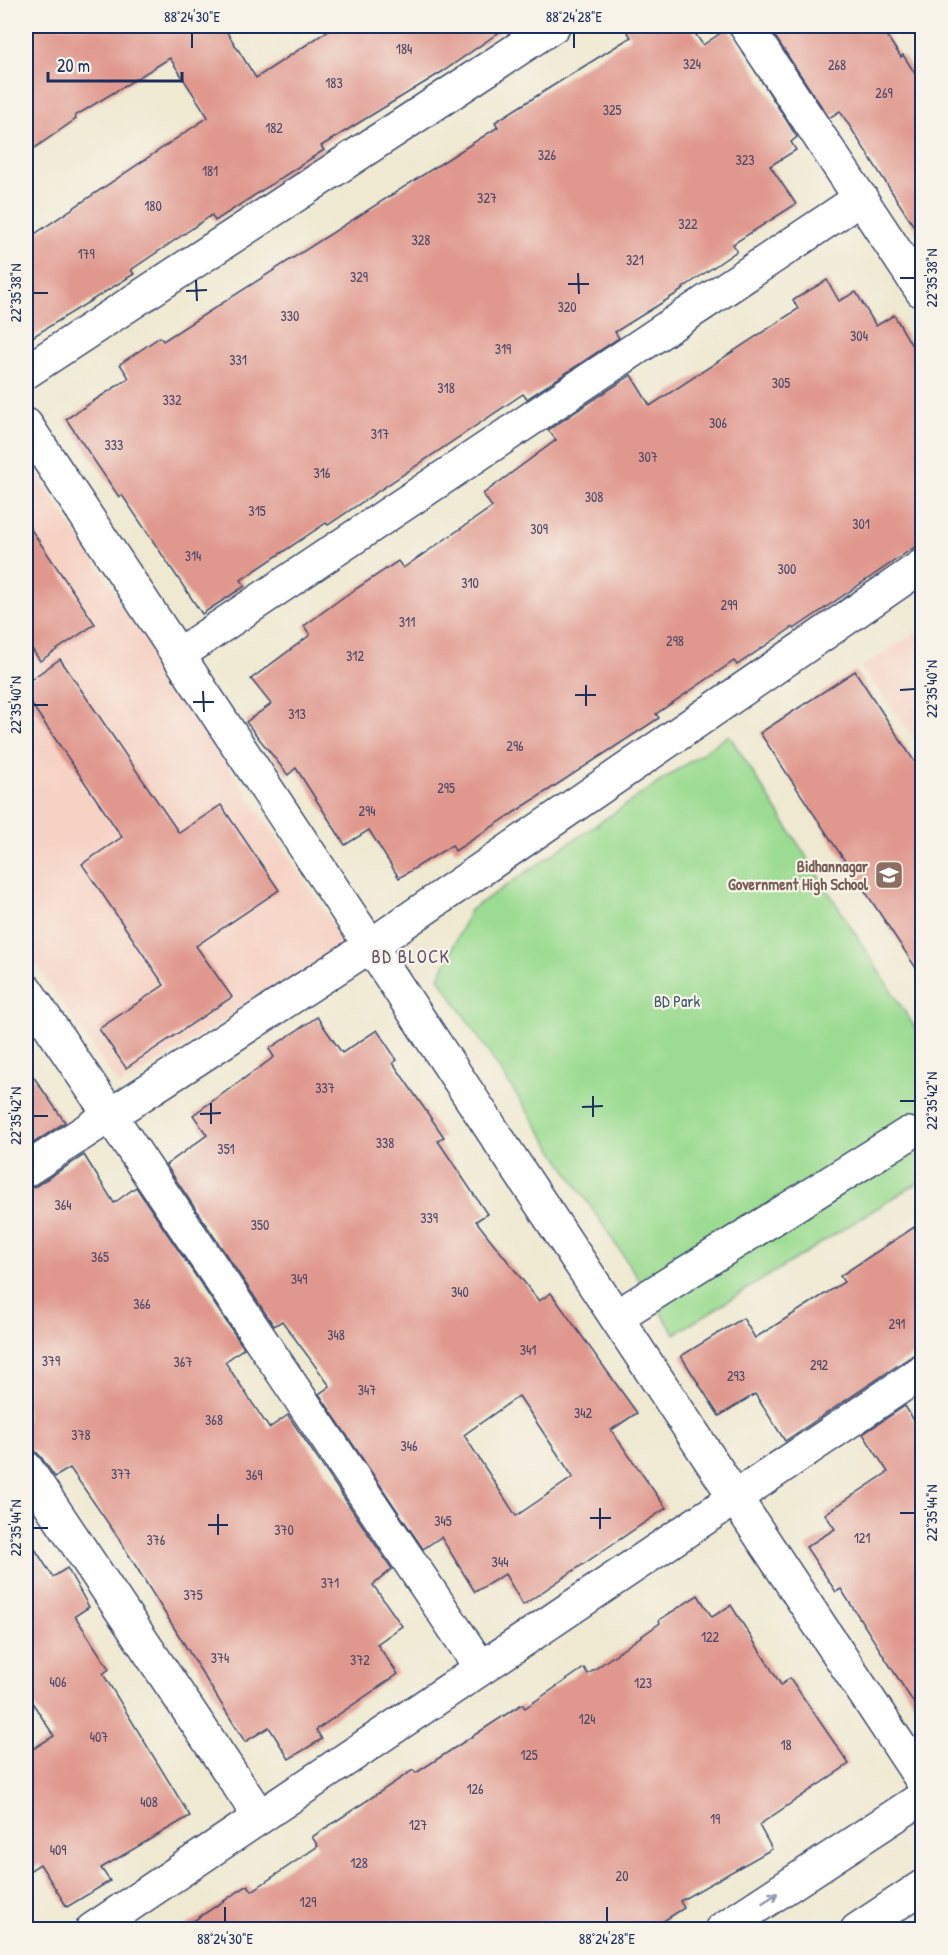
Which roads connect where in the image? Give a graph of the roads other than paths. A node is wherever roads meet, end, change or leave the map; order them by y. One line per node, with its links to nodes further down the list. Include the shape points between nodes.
1 (553, 26): 5 (street)
2 (746, 26): 3 (street)
3 (861, 198): 4 (street); 8 (street)
4 (922, 291)
5 (26, 372)
6 (26, 425): 8 (street)
7 (922, 566): 9 (street)
8 (178, 655): 9 (street)
9 (370, 946): 11 (street); 14 (street)
10 (26, 990): 11 (street)
11 (110, 1115): 13 (street); 18 (street)
12 (908, 1134): 14 (street)
13 (26, 1170)
14 (616, 1317): 17 (street)
15 (922, 1372): 17 (street)
16 (26, 1468): 21 (street)
17 (734, 1498): 18 (street); 19 (street)
18 (482, 1668): 21 (street)
19 (922, 1780)
20 (922, 1798): 24 (street, one-way to 20)
21 (260, 1817): 23 (street)
22 (922, 1887): 25 (street)
23 (92, 1929)
24 (721, 1929)
25 (857, 1929)

